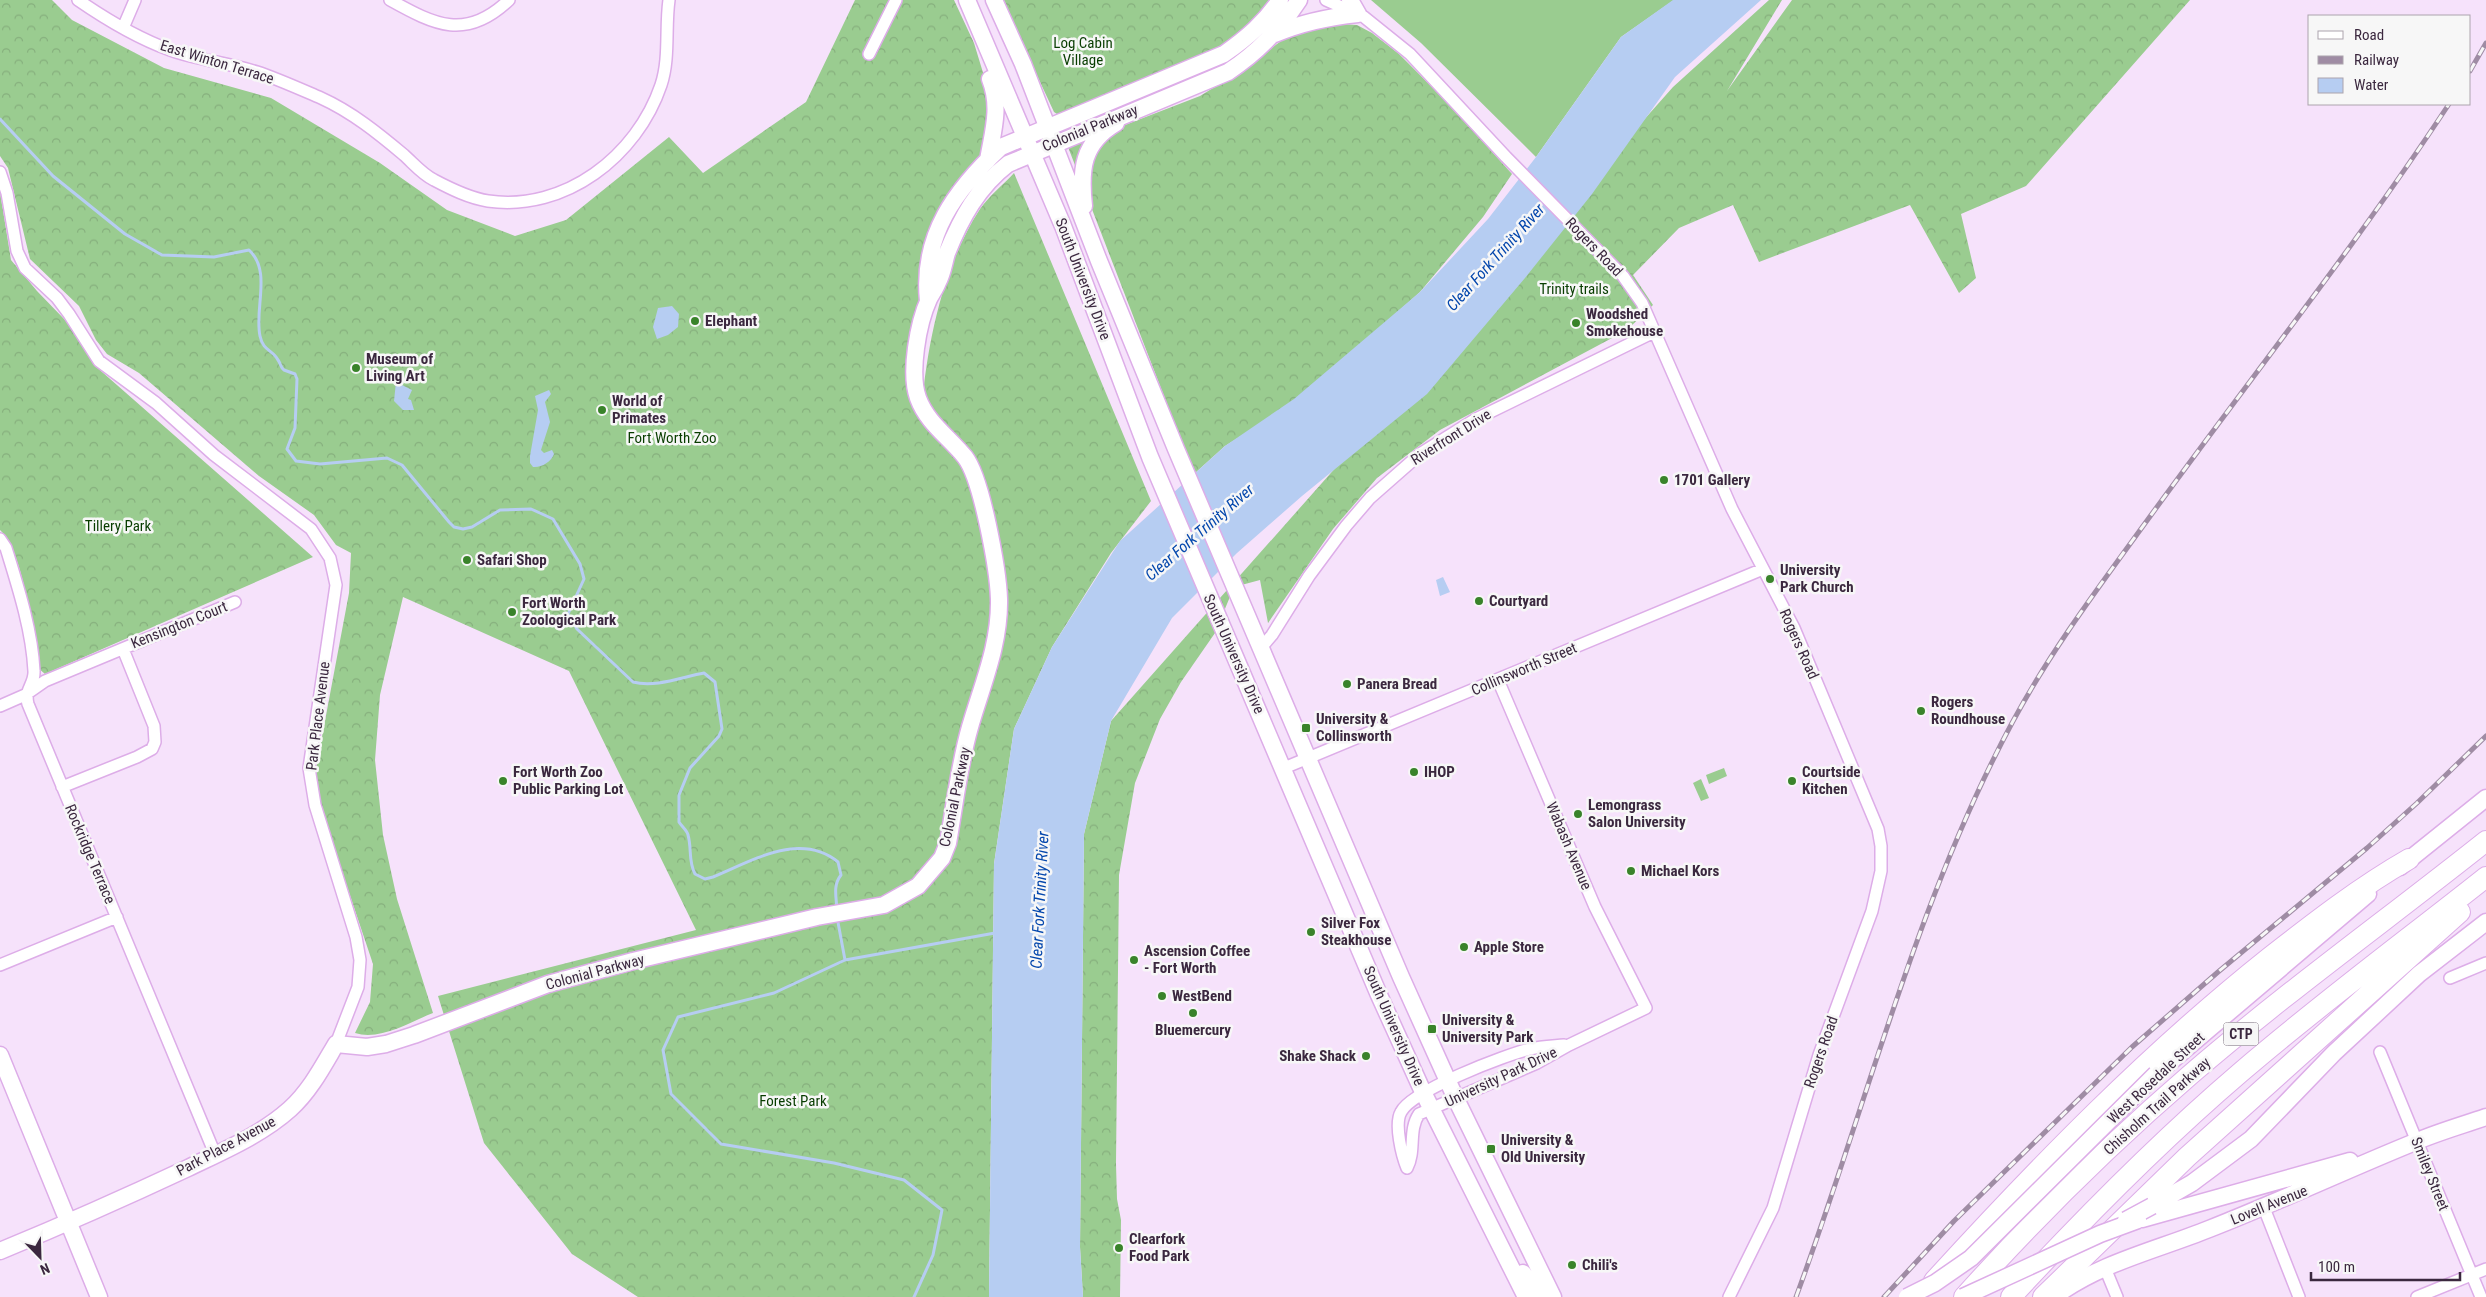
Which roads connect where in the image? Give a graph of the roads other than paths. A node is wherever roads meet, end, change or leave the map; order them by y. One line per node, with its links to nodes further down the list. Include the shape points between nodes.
1 (78, 0): 14 (street, East Winton Terrace)
2 (135, 0): 14 (street)
3 (390, 0): 4 (street, via 444,25 458,27 499,10)
4 (509, 0)
5 (669, 0): 14 (street, East Winton Terrace, via 662,83 641,127 623,150 584,181 562,192 512,201 472,197 432,179 368,125 324,100 258,72 172,51)
6 (896, 0): 16 (street)
7 (967, 0): 19 (main road, South University Drive); 22 (main road, via 975,42 996,100)
8 (994, 0): 18 (main road, South University Drive)
9 (1280, 0): 18 (main road, Colonial Parkway, via 1247,39 1224,54)
10 (1299, 0): 15 (main road, Colonial Parkway)
11 (1326, 0): 13 (street, Rogers Road)
12 (1350, 0): 13 (main road)
13 (1358, 14): 15 (main road, via 1299,24); 26 (street, Rogers Road, via 1410,54 1623,276 1642,303)
14 (123, 28)
15 (1274, 35): 17 (main road, Colonial Parkway, via 1247,60 1228,72)
16 (870, 54)
17 (1148, 105): 20 (main road, Colonial Parkway); 24 (main road, via 1105,130 1088,153 1081,180)
18 (1047, 128): 19 (main road, Colonial Parkway); 20 (main road, South University Drive)
19 (1024, 136): 21 (main road, South University Drive); 22 (main road, Colonial Parkway, via 1001,147)
20 (1054, 144): 21 (main road, Colonial Parkway); 24 (main road, South University Drive)
21 (1031, 153): 25 (main road, Colonial Parkway, via 994,175 972,201 947,254 939,282); 30 (main road, South University Drive, via 1063,226 1150,457)
22 (988, 160): 25 (main road, Colonial Parkway, via 952,200 942,220 926,279)
23 (0, 172): 50 (street, Park Place Avenue, via 17,251 25,268 56,298 99,361 311,529 330,558 336,585 309,768 315,805 356,937 360,960 358,987)
24 (1085, 225): 32 (main road, South University Drive)
25 (928, 300): 50 (main road, Colonial Parkway, via 916,349 914,386 924,412 966,458 977,480 999,598 996,637 970,728 948,843 942,858 918,886 884,905 816,917 548,984 386,1044)
26 (1654, 332): 28 (street, Rogers Road, via 1732,509); 32 (street, Riverfront Drive, via 1476,419 1420,454 1370,498 1356,515 1320,560)
27 (3, 543): 34 (street, via 28,628 35,673)
28 (1763, 569): 33 (street, Collinsworth Street); 73 (street, Rogers Road, via 1794,628 1878,829 1881,871 1872,912 1820,1056 1773,1208)
29 (235, 602): 31 (street, Kensington Court)
30 (1217, 618): 32 (main road, via 1236,646 1248,654); 37 (main road, South University Drive)
31 (123, 649): 34 (street, Kensington Court, via 45,681); 38 (street, via 154,726 156,742 152,749 137,757)
32 (1260, 649): 36 (main road, South University Drive)
33 (1498, 680): 36 (street, Collinsworth Street); 49 (street, Wabash Avenue, via 1595,907)
34 (25, 695): 35 (street, Kensington Court); 38 (street, Rockridge Terrace)
35 (0, 706)
36 (1309, 758): 37 (street, Collinsworth Street); 54 (main road, South University Drive)
37 (1284, 768): 55 (main road, South University Drive)
38 (62, 787): 44 (street, Rockridge Terrace)
39 (2486, 798): 41 (main road)
40 (2486, 841): 76 (highway, Chisholm Trail Parkway / CTP, via 2254,1023 2162,1100 2040,1215)
41 (2409, 859): 74 (main road, West Rosedale Street, bridge, via 2156,1074 1971,1258 1935,1283); 75 (highway, via 2379,876 2305,929 2187,1026 2006,1202)
42 (2486, 877): 77 (highway, Chisholm Trail Parkway / CTP, via 2325,1002 2217,1093 2115,1188)
43 (2486, 890): 78 (highway, via 2187,1157)
44 (116, 917): 47 (street); 60 (street, Rockridge Terrace)
45 (2486, 922): 63 (main road, bridge, via 2419,974 2334,1053 2250,1139 2192,1183)
46 (2486, 963): 48 (street)
47 (0, 965)
48 (2450, 978)
49 (1646, 1008): 51 (street, University Park Drive)
50 (336, 1044): 60 (main road, Park Place Avenue, via 292,1108 244,1140)
51 (1569, 1045): 54 (street, University Park Drive, via 1530,1049); 56 (street, University Park Drive, via 1537,1064)
52 (2380, 1052): 59 (street, Smiley Street)
53 (2, 1065): 62 (main road)
54 (1448, 1081): 55 (street, University Park Drive); 56 (main road, South University Drive)
55 (1423, 1092): 57 (main road, South University Drive); 57 (street, University Park Drive, via 1407,1103 1400,1113 1402,1156 1406,1168 1412,1158 1415,1119 1419,1114)
56 (1456, 1099): 57 (street, University Park Drive); 72 (main road, South University Drive)
57 (1434, 1109): 65 (main road, South University Drive)
58 (2486, 1117): 59 (main road, Lovell Avenue)
59 (2417, 1141): 61 (main road, Lovell Avenue); 63 (main road, bridge, via 2138,1220); 68 (street, Smiley Street)
60 (215, 1154): 62 (main road, Park Place Avenue)
61 (2264, 1208): 66 (main road, Lovell Avenue); 81 (street)
62 (69, 1222): 64 (main road, Park Place Avenue); 69 (main road)
63 (2100, 1234): 76 (main road, bridge)
64 (0, 1252)
65 (1510, 1263): 70 (main road, South University Drive); 71 (main road, via 1523,1273)
66 (2105, 1268): 79 (main road, Lovell Avenue); 80 (street)
67 (2486, 1269): 68 (street)
68 (2472, 1275): 82 (street); 83 (street, Smiley Street)
69 (99, 1297)
70 (1526, 1297)
71 (1539, 1297)
72 (1553, 1297)
73 (1729, 1297)
74 (1907, 1297)
75 (1919, 1297)
76 (1964, 1297)
77 (2011, 1297)
78 (2043, 1297)
79 (2054, 1297)
80 (2117, 1297)
81 (2299, 1297)
82 (2416, 1297)
83 (2481, 1297)

